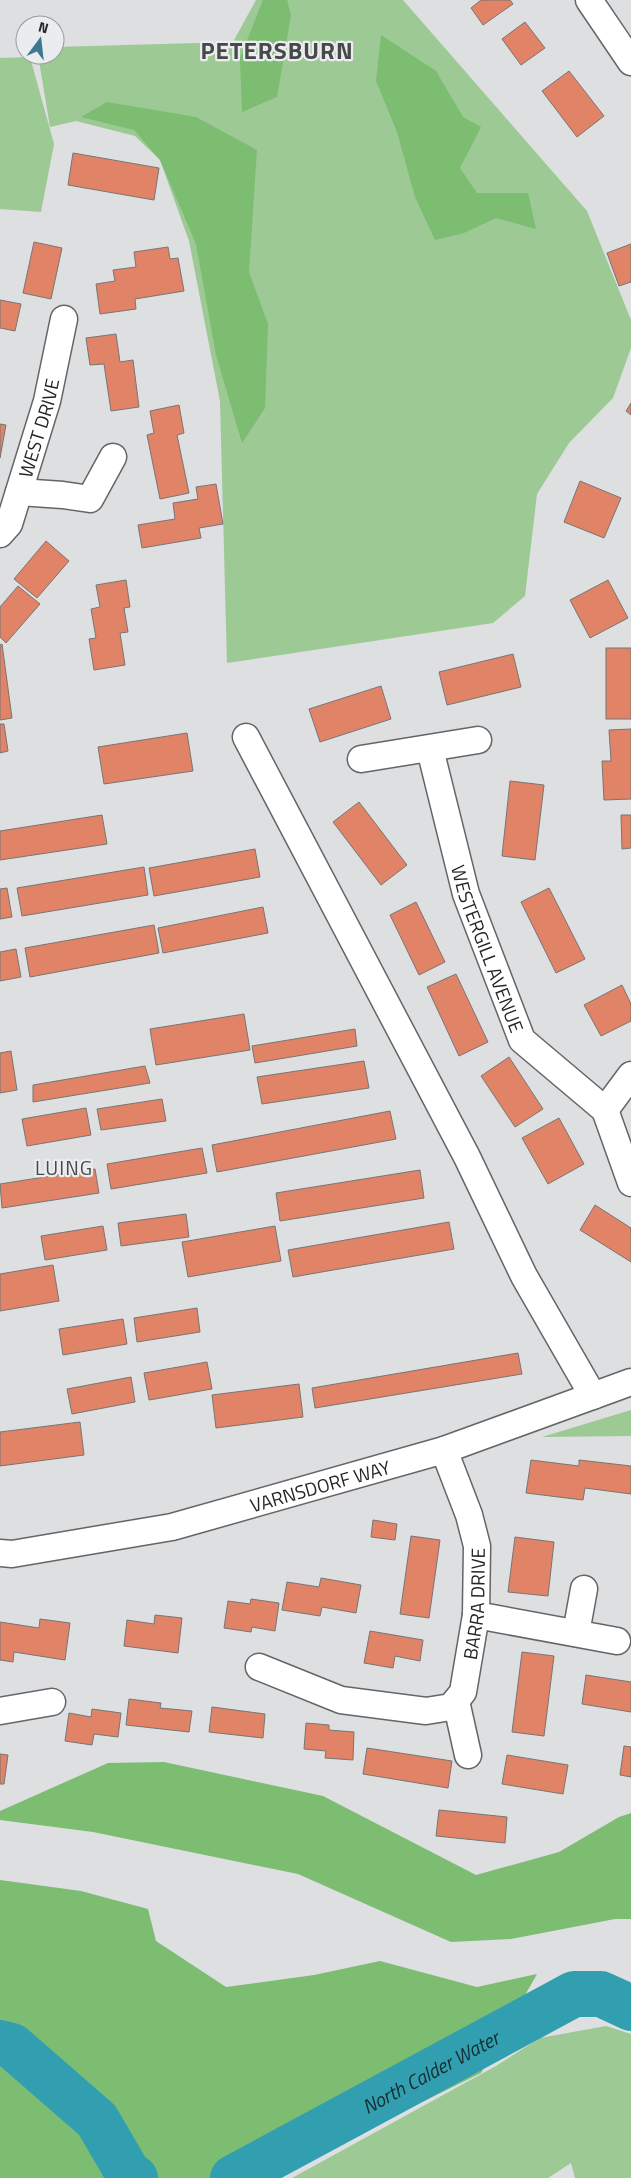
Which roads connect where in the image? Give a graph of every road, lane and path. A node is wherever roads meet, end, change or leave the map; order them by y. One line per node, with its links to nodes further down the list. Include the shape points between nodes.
1 (589, 0): 2 (street)
2 (631, 62)
3 (64, 319): 5 (street, WEST DRIVE, via 47,401)
4 (114, 457): 5 (street, via 90,499)
5 (19, 492): 6 (street, WEST DRIVE, via 9,524)
6 (0, 534)
7 (246, 737): 15 (street, via 468,1157 524,1276)
8 (478, 740): 9 (street)
9 (430, 749): 10 (street); 12 (street, WESTERGILL AVENUE, via 466,894 522,1040)
10 (361, 759)
11 (631, 1075): 12 (street)
12 (605, 1110): 13 (street)
13 (631, 1183)
14 (631, 1382): 15 (street, VARNSDORF WAY)
15 (593, 1396): 16 (street, VARNSDORF WAY)
16 (444, 1450): 17 (street, VARNSDORF WAY, via 172,1527 12,1554); 19 (street, BARRA DRIVE, via 469,1515 476,1546)
17 (0, 1553)
18 (584, 1589): 20 (street)
19 (476, 1615): 20 (street); 23 (street, BARRA DRIVE, via 464,1692)
20 (576, 1633): 21 (street)
21 (617, 1641)
22 (259, 1667): 23 (street, via 341,1700 426,1711 451,1707)
23 (456, 1701): 26 (street)
24 (52, 1702): 25 (street)
25 (0, 1711)
26 (468, 1755)

